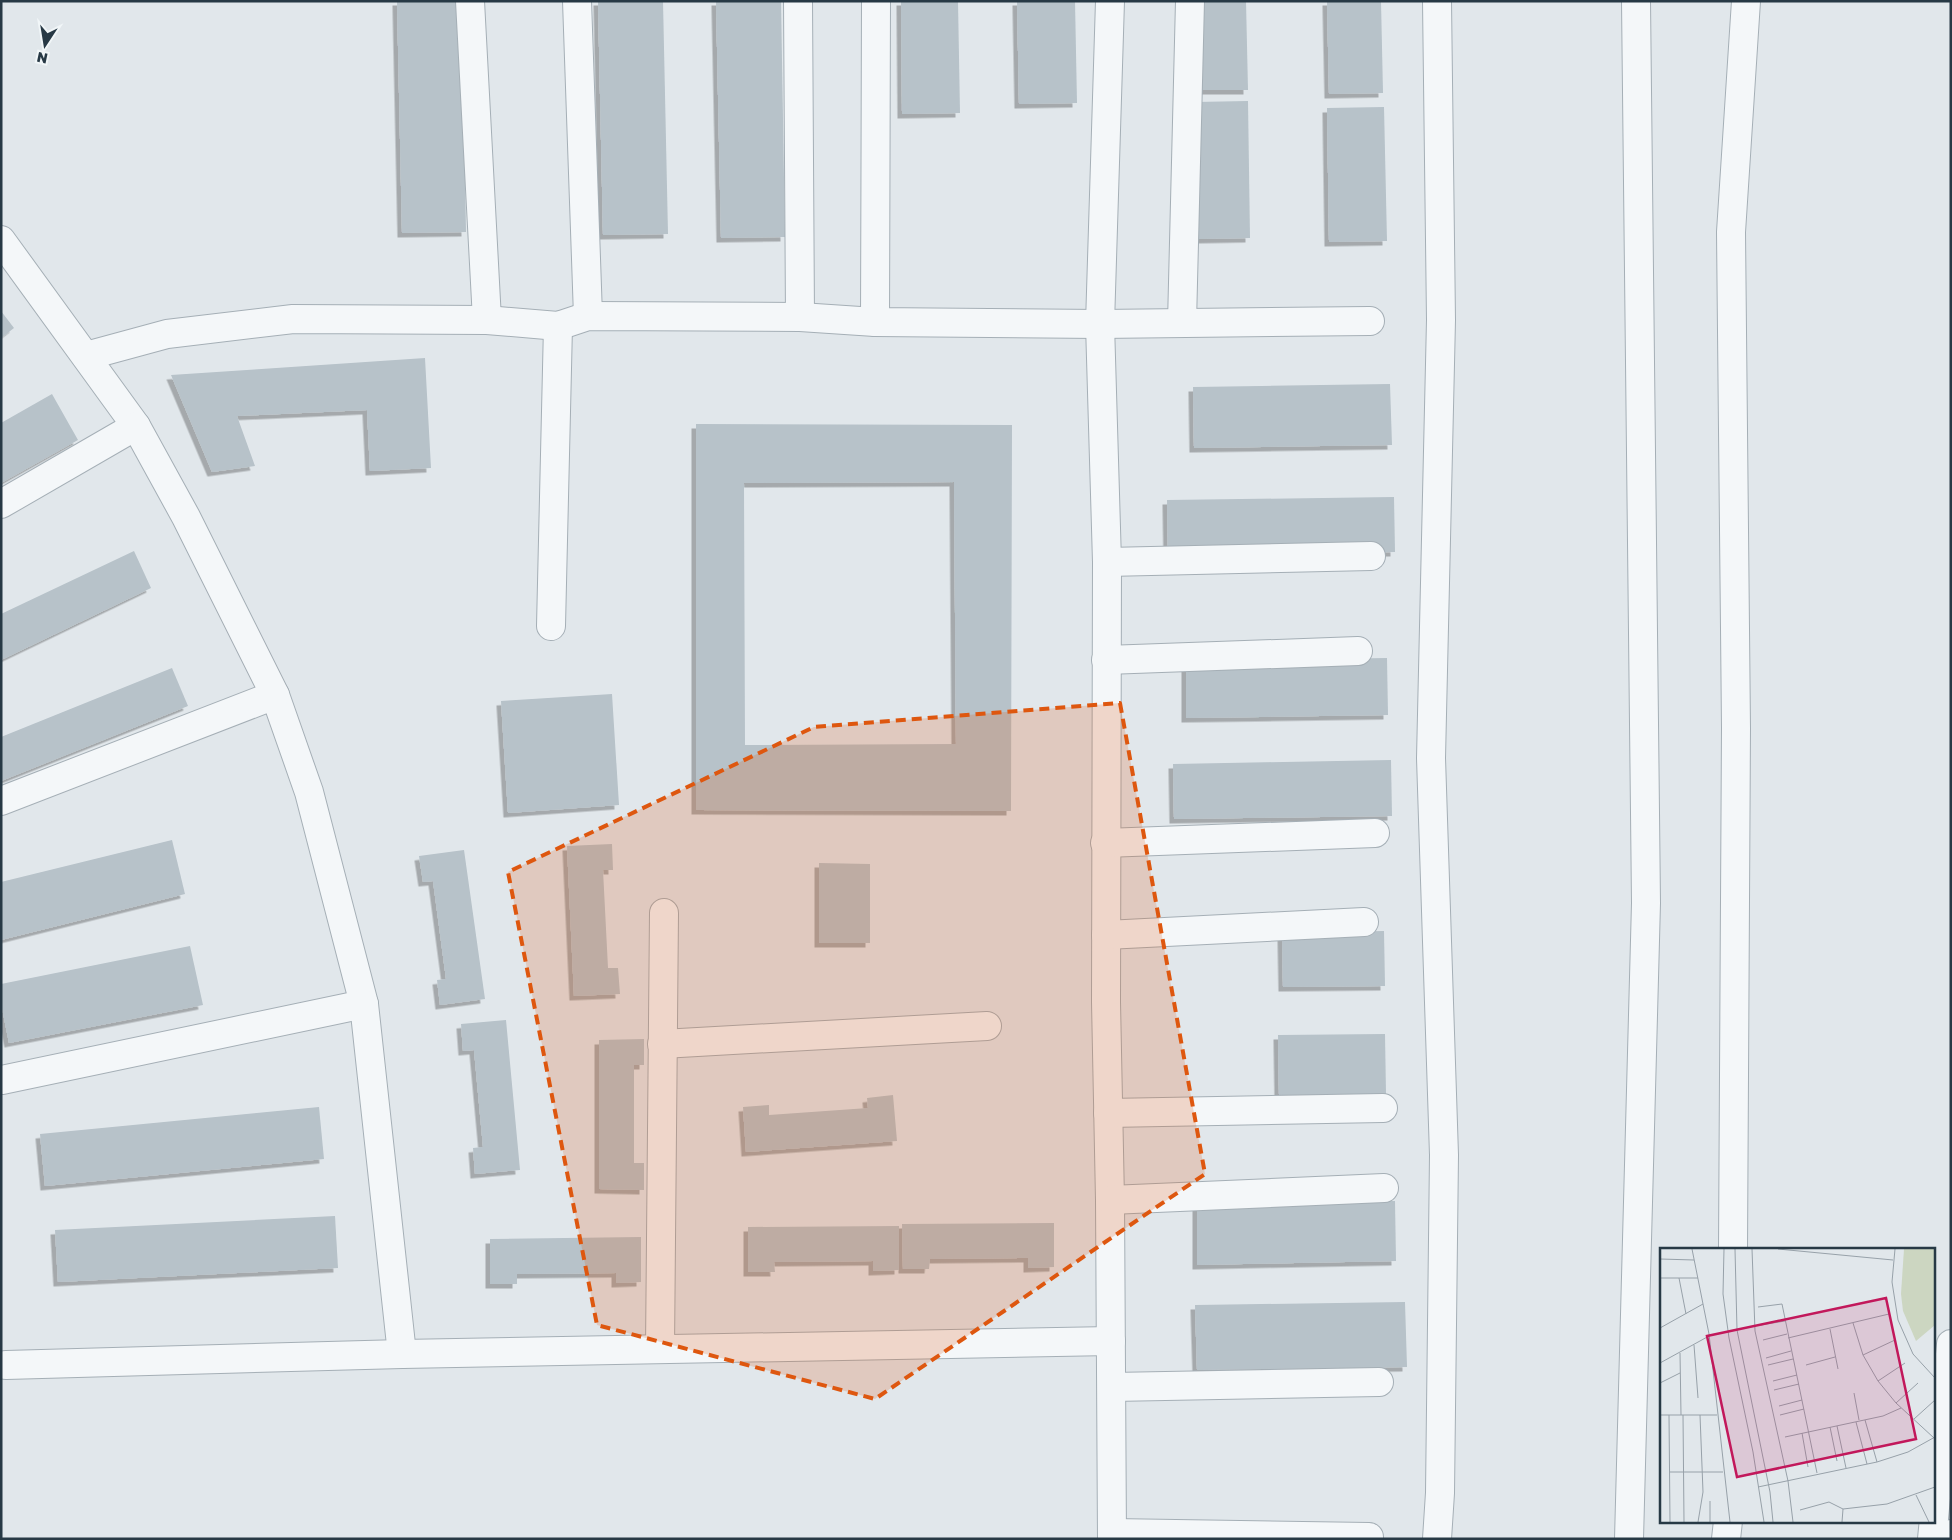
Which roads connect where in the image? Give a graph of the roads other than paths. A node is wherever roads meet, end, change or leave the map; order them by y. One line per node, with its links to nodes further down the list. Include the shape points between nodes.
1 (470, 1): 13 (street)
2 (577, 1): 11 (street)
3 (798, 1): 12 (street)
4 (876, 1): 15 (street)
5 (1110, 1): 17 (street)
6 (1190, 1): 16 (street)
7 (1437, 1): 54 (street, via 1441,320 1431,758 1444,1155)
8 (1636, 1): 55 (street, via 1646,903)
9 (1746, 1): 42 (street, via 1731,232 1736,728)
10 (1, 240): 19 (street)
11 (588, 316): 12 (street); 18 (street)
12 (800, 317): 15 (street)
13 (487, 320): 18 (street); 19 (street, via 293,319 167,334)
14 (1370, 321): 16 (street)
15 (875, 322): 17 (street)
16 (1182, 323): 17 (street)
17 (1100, 324): 23 (street)
18 (558, 326): 24 (street)
19 (86, 356): 20 (street)
20 (136, 426): 21 (street); 27 (street, via 186,517)
21 (1, 504)
22 (1372, 556): 23 (street)
23 (1107, 562): 26 (street)
24 (551, 626)
25 (1358, 651): 26 (street)
26 (1106, 660): 30 (street)
27 (275, 695): 28 (street); 34 (street, via 309,792)
28 (1, 802)
29 (1375, 833): 30 (street)
30 (1105, 842): 33 (street)
31 (664, 913): 36 (street)
32 (1364, 922): 33 (street)
33 (1106, 934): 39 (street)
34 (364, 1004): 37 (street); 46 (street)
35 (987, 1026): 36 (street)
36 (662, 1044): 45 (street)
37 (2, 1080)
38 (1383, 1108): 39 (street)
39 (1108, 1112): 41 (street)
40 (1384, 1188): 41 (street)
41 (1110, 1200): 43 (street)
42 (1733, 1248)
43 (1111, 1341): 45 (street); 49 (street)
44 (1951, 1344): 57 (street)
45 (660, 1349): 46 (street)
46 (402, 1354): 47 (street)
47 (6, 1365)
48 (1379, 1382): 49 (street)
49 (1112, 1387): 52 (street)
50 (1728, 1522): 56 (street)
51 (1951, 1534): 57 (street)
52 (1112, 1536): 53 (street)
53 (1369, 1536)
54 (1437, 1539)
55 (1630, 1539)
56 (1726, 1539)
57 (1934, 1539)

